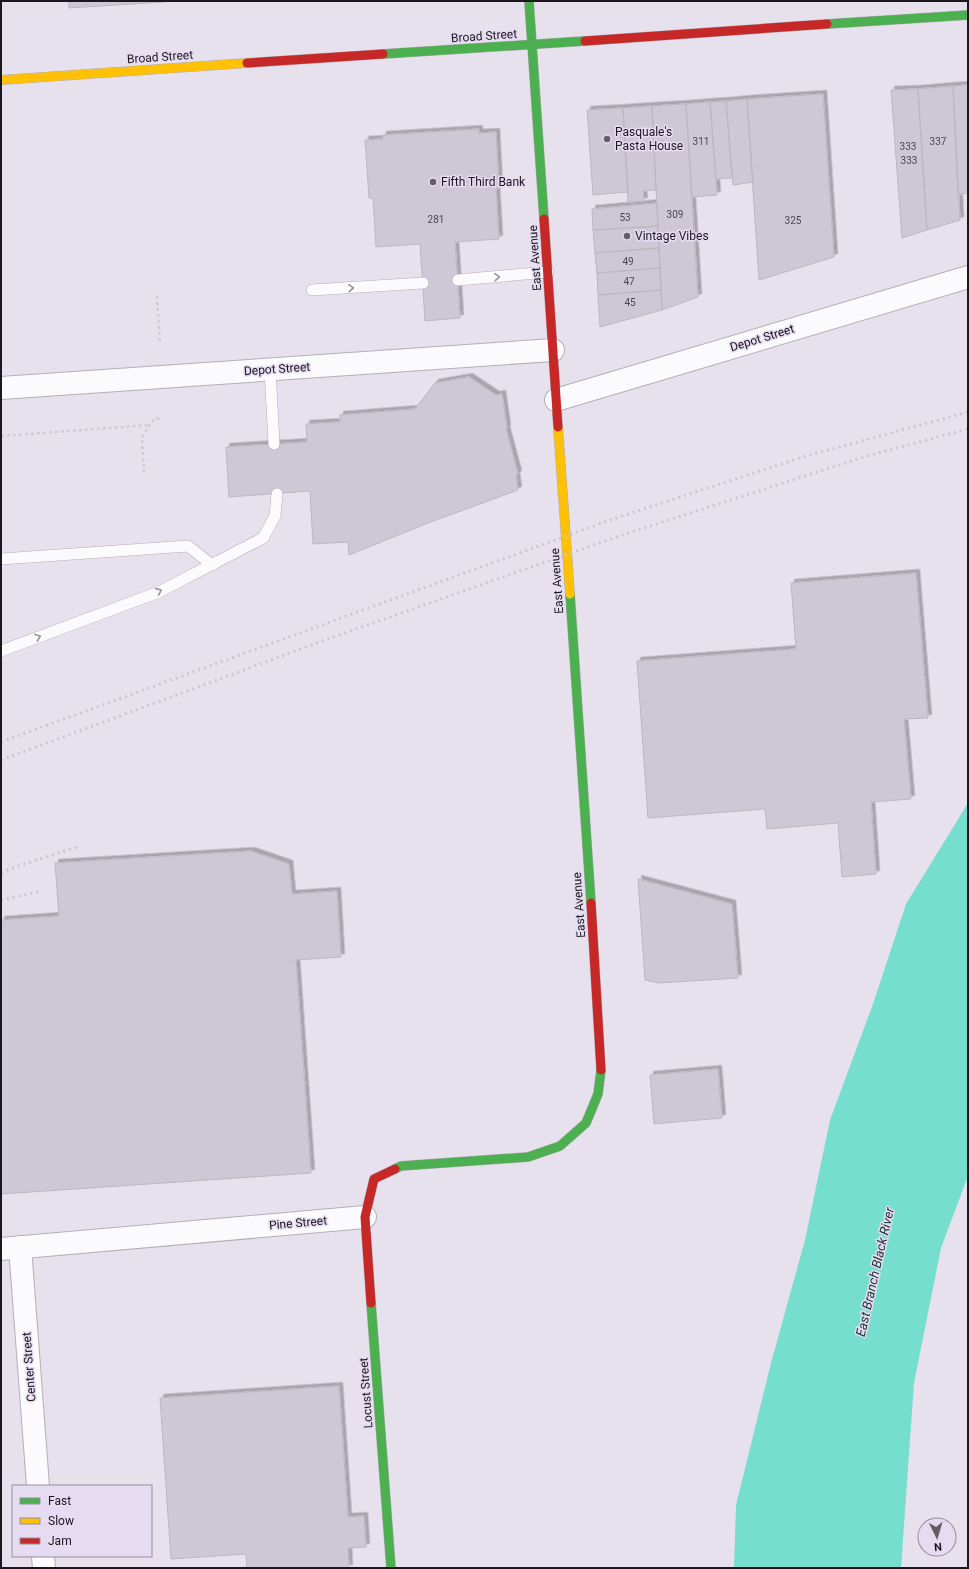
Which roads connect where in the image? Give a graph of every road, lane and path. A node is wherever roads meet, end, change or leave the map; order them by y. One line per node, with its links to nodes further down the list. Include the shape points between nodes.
1 (529, 1): 3 (street, East Avenue)
2 (968, 15): 3 (street, Broad Street)
3 (532, 44): 4 (street, Broad Street); 5 (street, East Avenue)
4 (1, 80)
5 (548, 272): 7 (lane, one-way to 5); 12 (street, East Avenue)
6 (968, 277): 15 (street, Depot Street)
7 (458, 280)
8 (423, 283): 9 (lane, one-way to 8)
9 (312, 290)
10 (157, 296): 11 (path)
11 (160, 343)
12 (554, 350): 13 (street, Depot Street); 15 (street, East Avenue)
13 (270, 369): 14 (street, Depot Street); 19 (lane)
14 (1, 388)
15 (556, 400): 25 (street, East Avenue, via 602,1066 598,1094 586,1123 560,1146 528,1157 401,1166 374,1178)
16 (162, 418): 17 (path, via 154,419)
17 (150, 425): 18 (path); 20 (path, via 142,437)
18 (1, 436)
19 (274, 444)
20 (144, 473)
21 (277, 494): 23 (lane, via 275,516 263,538)
22 (1, 559): 23 (lane, via 188,546)
23 (212, 565): 24 (lane, one-way to 23, via 159,592)
24 (1, 651)
25 (365, 1217): 26 (street, Pine Street); 30 (street, Locust Street)
26 (10, 1248): 27 (street, Center Street)
27 (38, 1485)
28 (43, 1557): 29 (street)
29 (44, 1568)
30 (391, 1568)

